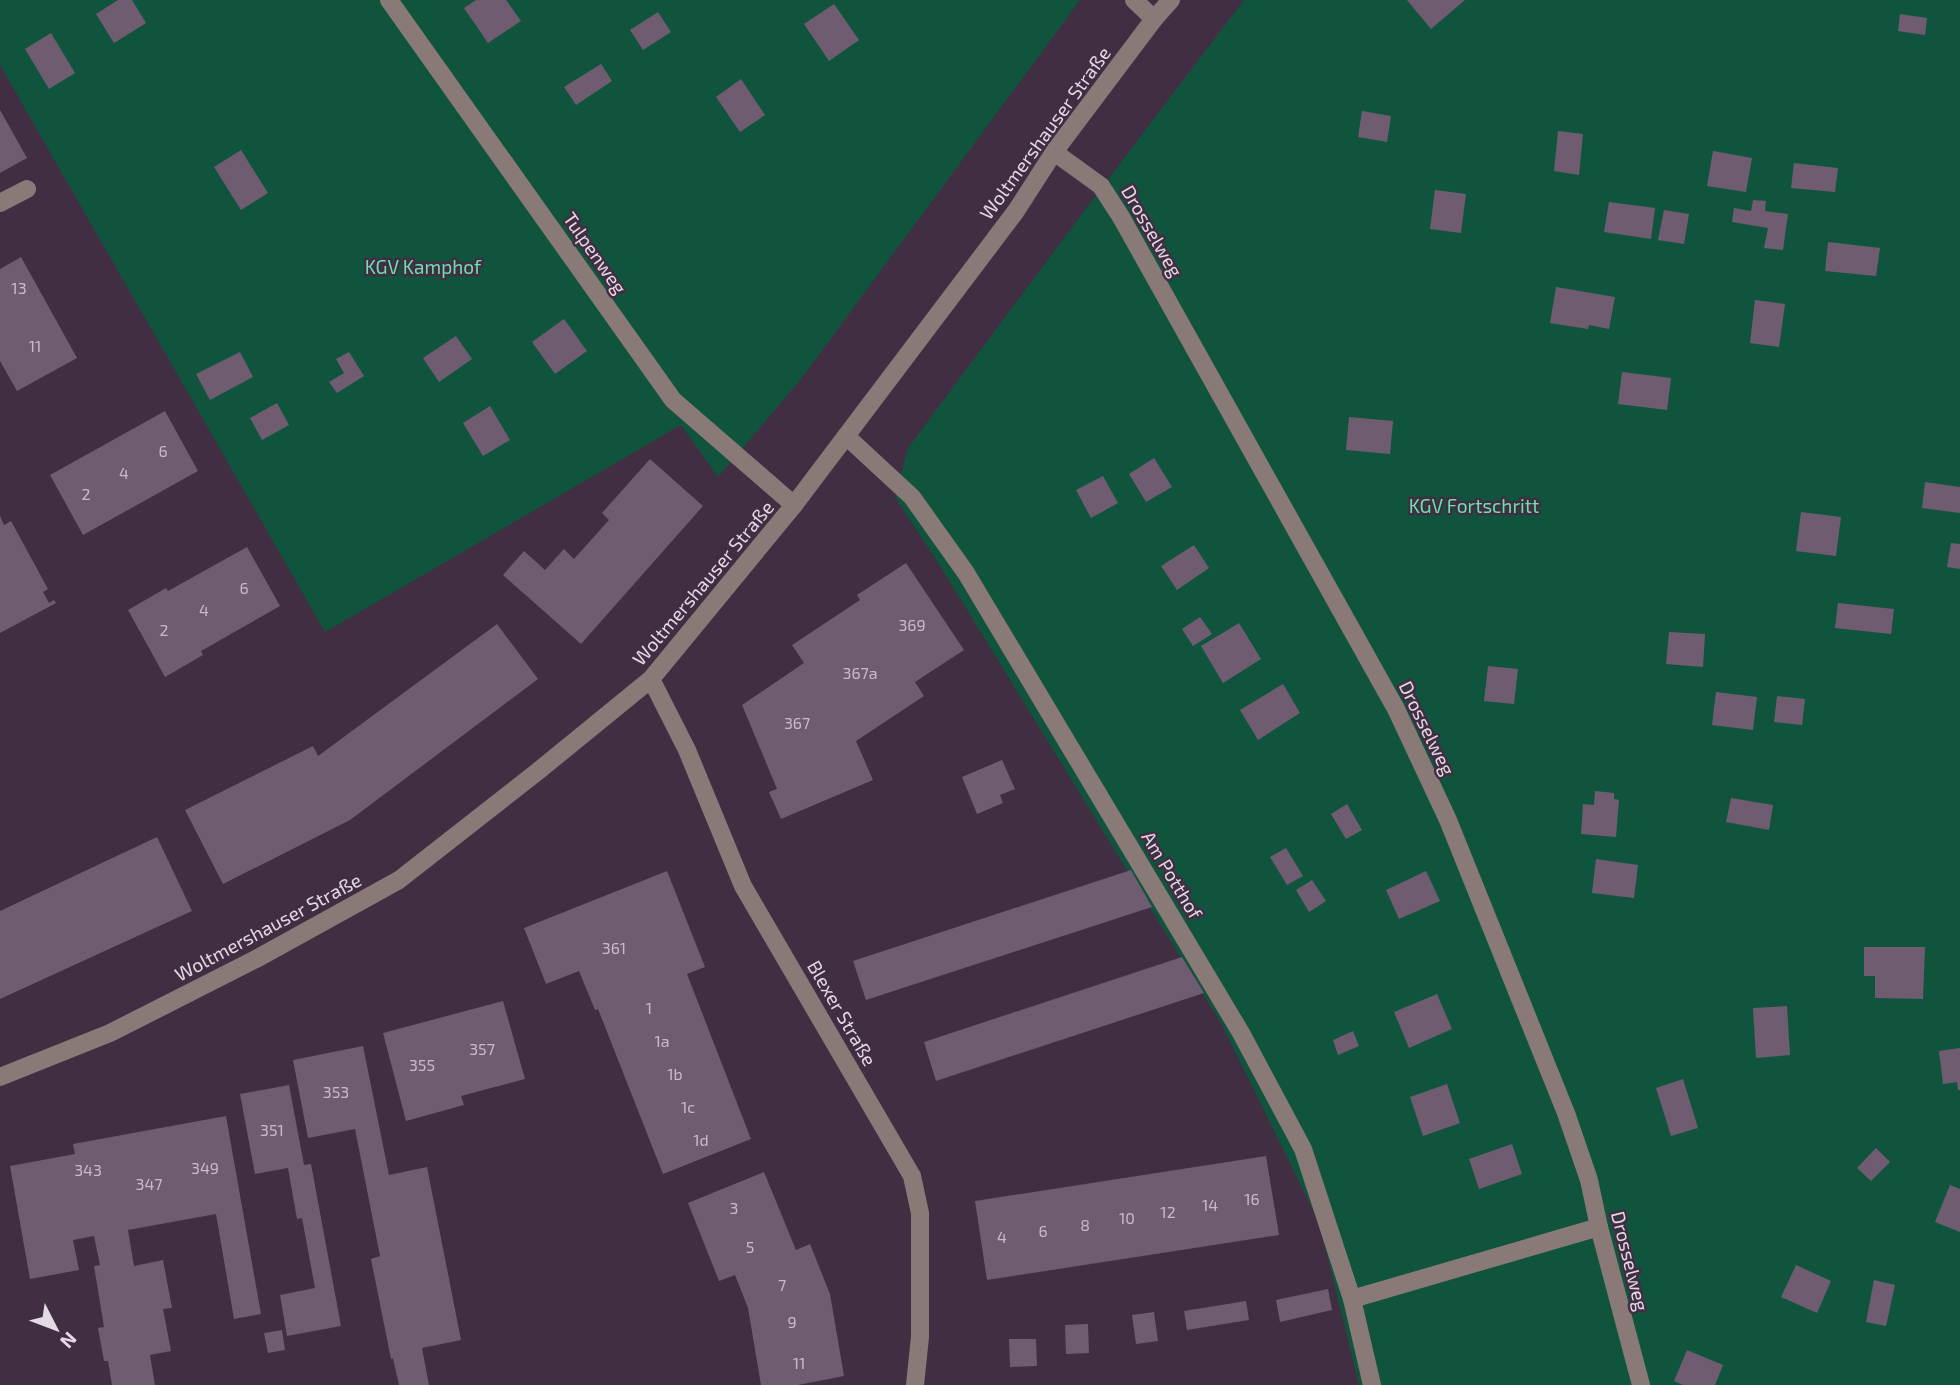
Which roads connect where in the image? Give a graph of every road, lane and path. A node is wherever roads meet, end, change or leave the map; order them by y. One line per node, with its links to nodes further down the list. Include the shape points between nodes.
1 (389, 0): 9 (street, Tulpenweg, via 673,400)
2 (1134, 0): 4 (street)
3 (1171, 0): 4 (street, Woltmershauser Straße)
4 (1154, 19): 5 (street, Woltmershauser Straße)
5 (1054, 152): 8 (street, Woltmershauser Straße, via 1016,211); 12 (street, Drosselweg, via 1101,186 1121,218 1396,709 1448,820 1566,1113)
6 (27, 188): 7 (street)
7 (0, 203)
8 (846, 436): 9 (street, Woltmershauser Straße); 13 (street, Am Potthof, via 912,497 966,573 1241,1033 1303,1149)
9 (794, 505): 10 (street, Woltmershauser Straße)
10 (652, 679): 11 (street, Woltmershauser Straße, via 399,880 110,1034); 14 (street, Blexer Straße, via 743,886 912,1175 920,1213 920,1337)
11 (0, 1077)
12 (1599, 1227): 13 (street); 16 (street, Drosselweg)
13 (1352, 1299): 15 (street, Am Potthof)
14 (915, 1385)
15 (1372, 1385)
16 (1641, 1385)

